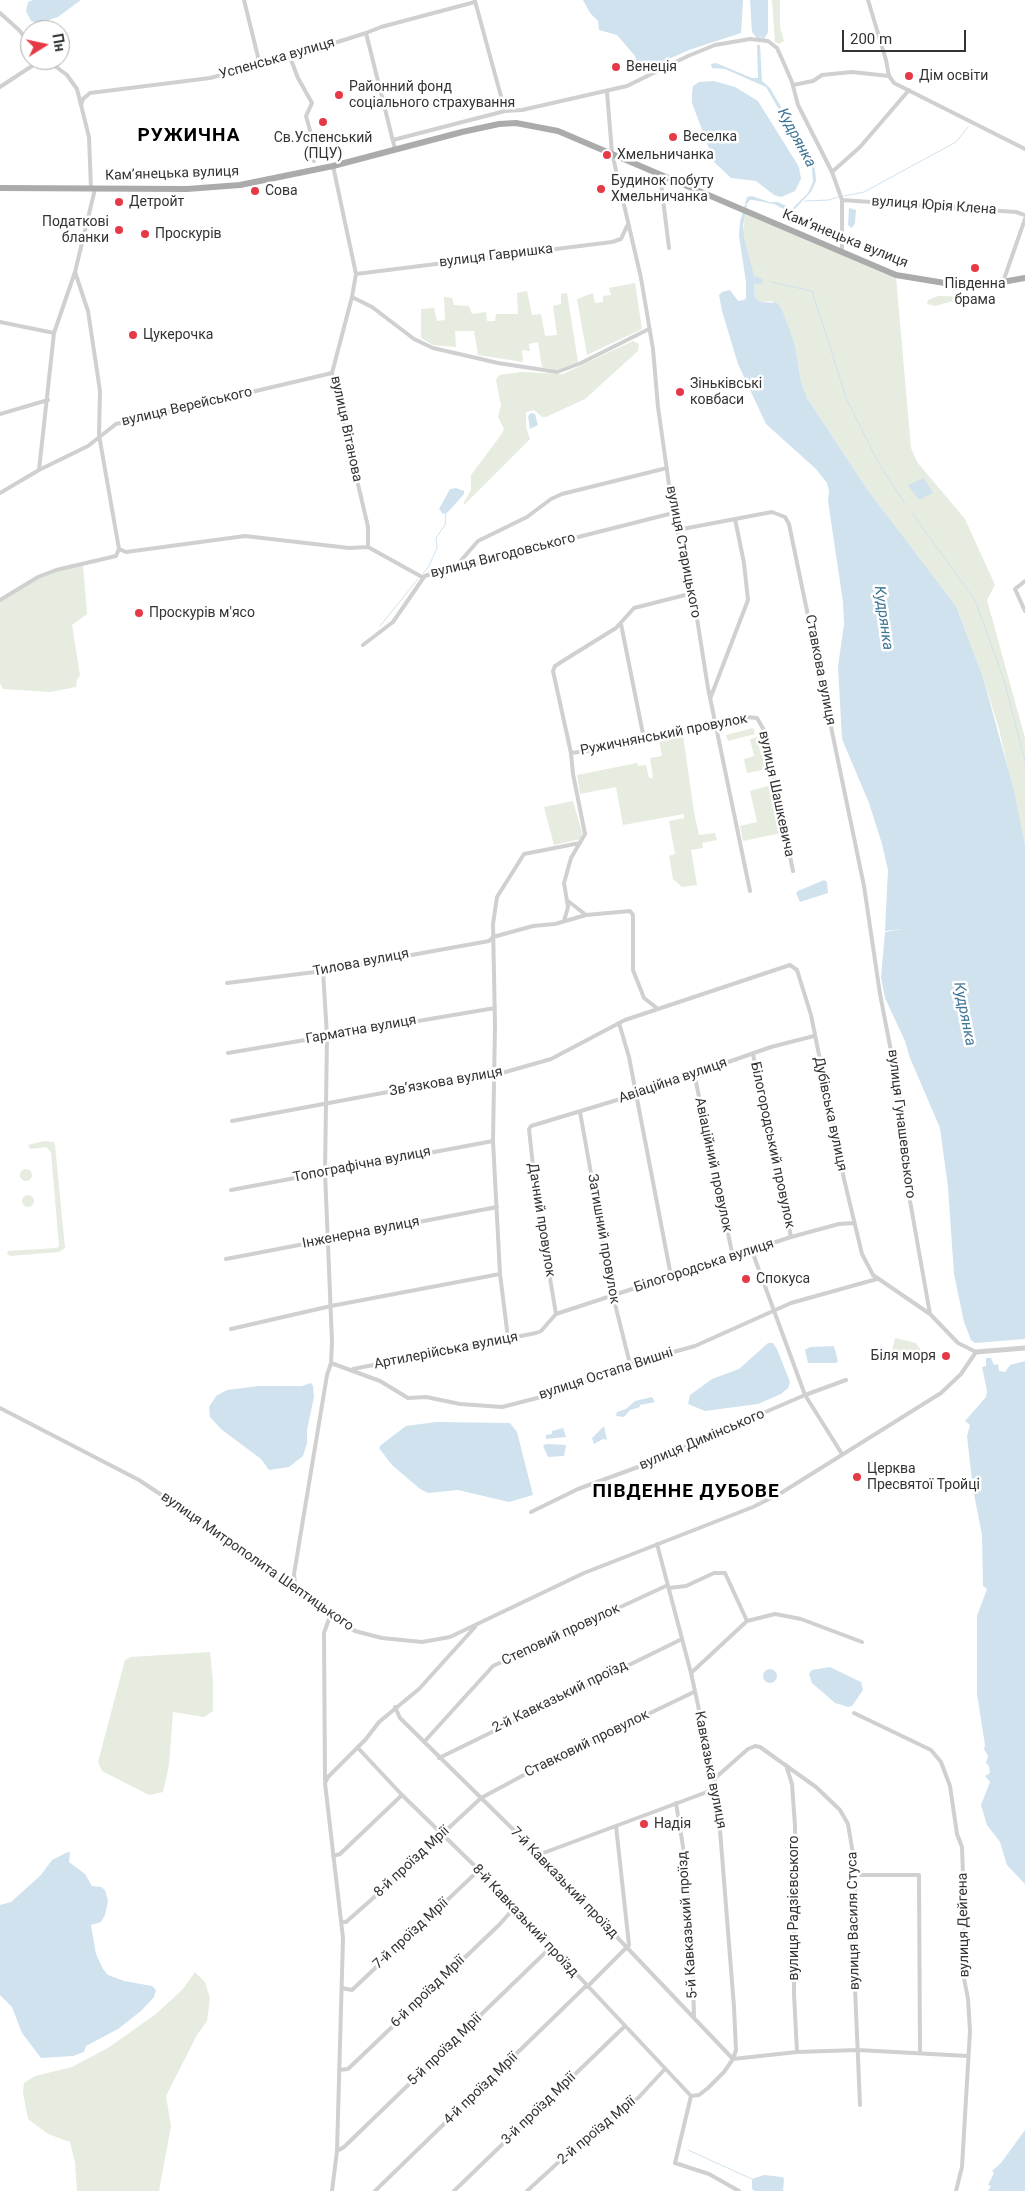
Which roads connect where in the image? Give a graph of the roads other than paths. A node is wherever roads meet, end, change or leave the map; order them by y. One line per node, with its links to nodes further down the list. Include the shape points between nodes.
1 (244, 0): 8 (street)
2 (868, 0): 11 (street)
3 (475, 1): 6 (street, Успенська вулиця, via 381,26); 19 (street)
4 (0, 13): 5 (street)
5 (20, 31)
6 (366, 34): 7 (street, Успенська вулиця); 20 (street)
7 (290, 57): 8 (street, Успенська вулиця); 24 (street, via 312,103 306,116 313,140)
8 (260, 65): 17 (street, Успенська вулиця, via 210,78)
9 (26, 70): 13 (street)
10 (61, 70): 14 (street)
11 (889, 76): 12 (street, via 860,72 822,76); 15 (street)
12 (793, 85): 16 (street, via 777,48 765,41 735,41 715,45 647,78); 26 (street, via 798,105)
13 (0, 87)
14 (78, 89): 17 (street, via 83,94); 18 (street)
15 (909, 90): 22 (street); 26 (street, via 860,147)
16 (607, 92): 19 (street); 23 (street, вулиця Старицького)
17 (90, 93): 18 (street, via 82,99)
18 (81, 105): 29 (street, via 90,144)
19 (505, 111): 20 (street)
20 (392, 140): 21 (street)
21 (395, 149): 23 (main road, Камʼянецька вулиця, via 499,124 516,123 558,132); 25 (main road, Камʼянецька вулиця)
22 (1025, 149)
23 (612, 153): 27 (main road, Камʼянецька вулиця); 33 (street, вулиця Старицького)
24 (314, 161)
25 (333, 166): 29 (main road, Камʼянецька вулиця, via 231,186); 37 (street, вулиця Вітанова)
26 (832, 172): 30 (street)
27 (660, 175): 34 (street); 35 (main road, Камʼянецька вулиця)
28 (0, 188): 29 (main road, Камʼянецька вулиця)
29 (93, 189): 36 (street)
30 (842, 200): 31 (street, вулиця Юрія Клена); 35 (street)
31 (1025, 215)
32 (1025, 219): 39 (street)
33 (628, 225): 37 (street, вулиця Гавришка, via 621,239 612,242); 42 (street, вулиця Старицького, via 640,270)
34 (669, 248)
35 (842, 253): 39 (main road, Камʼянецька вулиця, via 896,275 926,281 957,285)
36 (75, 272): 43 (street); 47 (street, via 90,320 100,390)
37 (356, 274): 40 (street, вулиця Вітанова)
38 (1025, 278): 39 (main road, Камʼянецька вулиця)
39 (1003, 282)
40 (352, 297): 42 (street, via 432,348 557,372); 44 (street, вулиця Вітанова)
41 (0, 322): 43 (street)
42 (649, 329): 48 (street, вулиця Старицького)
43 (54, 333): 45 (street)
44 (332, 373): 47 (street, вулиця Верейського, via 116,424); 54 (street, вулиця Вітанова, via 368,527)
45 (48, 400): 46 (street); 49 (street)
46 (0, 414)
47 (99, 435): 49 (street, вулиця Верейського, via 88,446); 55 (street)
48 (667, 468): 51 (street, вулиця Старицького); 56 (street, via 557,497 527,517 478,541)
49 (39, 470): 50 (street, вулиця Верейського)
50 (0, 493)
51 (673, 513): 53 (street, вулиця Старицького); 57 (street, вулиця Вигодовського)
52 (735, 519): 53 (street, Ставкова вулиця); 66 (street, via 748,600); 78 (street, Ставкова вулиця, via 772,512 785,517 789,524)
53 (677, 530): 60 (street, вулиця Старицького)
54 (368, 547): 55 (street, via 349,548 245,536 126,552); 58 (street)
55 (119, 549): 61 (street, via 116,556 38,577)
56 (462, 561): 57 (street, via 460,565); 58 (street)
57 (464, 566): 58 (street, вулиця Вигодовського)
58 (422, 577): 64 (street, вулиця Вигодовського, via 394,622)
59 (1025, 582): 62 (street, via 1015,589)
60 (693, 593): 63 (street, via 634,608 624,616); 65 (street, вулиця Старицького)
61 (0, 600)
62 (1025, 611)
63 (621, 624): 70 (street); 71 (street, via 553,670)
64 (362, 645)
65 (708, 688): 66 (street); 67 (street, вулиця Старицького)
66 (714, 688): 67 (street)
67 (710, 699): 69 (street, вулиця Старицького)
68 (757, 718): 69 (street, Ружичнянський провулок, via 747,717); 73 (street, вулиця Шашкевича, via 766,737)
69 (716, 725): 70 (street, Ружичнянський провулок); 74 (street, вулиця Старицького)
70 (644, 739): 71 (street, Ружичнянський провулок)
71 (571, 753): 72 (street, via 585,834)
72 (580, 843): 75 (street, via 571,858 564,883); 79 (street, via 524,854 497,897)
73 (793, 871)
74 (750, 890)
75 (568, 901): 76 (street); 77 (street)
76 (586, 915): 77 (street, Тилова вулиця); 83 (street, Тилова вулиця, via 630,911 633,915 633,970 644,998)
77 (564, 921): 79 (street, Тилова вулиця)
78 (872, 933): 114 (street, вулиця Гунашевського, via 902,1108 900,1129 904,1168)
79 (493, 937): 80 (street, Тилова вулиця); 82 (street)
80 (323, 971): 81 (street, Тилова вулиця); 86 (street)
81 (227, 983)
82 (495, 1008): 86 (street, Гарматна вулиця); 91 (street)
83 (658, 1009): 84 (street, Дубівська вулиця); 87 (street, Дубівська вулиця, via 790,965 796,970 811,1015)
84 (650, 1012): 85 (street, Звʼязкова вулиця)
85 (619, 1023): 91 (street, Звʼязкова вулиця, via 551,1059); 92 (street)
86 (326, 1036): 88 (street, Гарматна вулиця); 93 (street)
87 (814, 1036): 89 (street, Авіаційна вулиця); 101 (street, Дубівська вулиця)
88 (228, 1053)
89 (753, 1054): 90 (street, Авіаційна вулиця); 102 (street, Білогородський провулок)
90 (694, 1073): 92 (street, Авіаційна вулиця); 105 (street, Авіаційний провулок)
91 (495, 1075): 93 (street, Звʼязкова вулиця); 97 (street)
92 (637, 1094): 94 (street, Авіаційна вулиця); 108 (street)
93 (325, 1104): 95 (street, Звʼязкова вулиця); 98 (street)
94 (580, 1112): 96 (street, Авіаційна вулиця); 110 (street, Затишний провулок)
95 (232, 1122)
96 (531, 1126): 113 (street, Дачний провулок, via 527,1135)
97 (493, 1141): 98 (street, Топографічна вулиця); 100 (street)
98 (325, 1172): 99 (street, Топографічна вулиця); 103 (street)
99 (231, 1190)
100 (496, 1207): 103 (street, Інженерна вулиця); 107 (street)
101 (853, 1223): 102 (street, Білогородська вулиця); 109 (street, Дубівська вулиця, via 862,1254)
102 (791, 1237): 104 (street, Білогородська вулиця)
103 (326, 1239): 106 (street, Інженерна вулиця); 111 (street)
104 (752, 1252): 105 (street, Білогородська вулиця); 112 (street)
105 (732, 1257): 108 (street, Білогородська вулиця)
106 (226, 1259)
107 (500, 1274): 111 (street); 116 (street)
108 (671, 1276): 110 (street, Білогородська вулиця)
109 (877, 1279): 112 (street, вулиця Остапа Вишні, via 817,1294); 114 (street, Дубівська вулиця)
110 (613, 1296): 113 (street, Білогородська вулиця); 120 (street, Затишний провулок)
111 (330, 1306): 115 (street); 119 (street)
112 (772, 1310): 120 (street, вулиця Остапа Вишні, via 694,1346); 123 (street)
113 (556, 1314): 116 (street, Артилерійська вулиця, via 541,1331)
114 (930, 1314): 118 (street, Дубівська вулиця, via 958,1343)
115 (231, 1329)
116 (508, 1338): 121 (street, Артилерійська вулиця)
117 (1025, 1348): 118 (street)
118 (976, 1352): 125 (street, вулиця Митрополита Шептицького, via 962,1374 941,1393)
119 (331, 1363): 121 (street, вулиця Остапа Вишні); 129 (street, via 294,1574)
120 (630, 1364): 121 (street, вулиця Остапа Вишні, via 553,1394 502,1407 460,1404 426,1397 408,1398 380,1380)
121 (352, 1369)
122 (846, 1380): 123 (street, вулиця Димінського)
123 (804, 1396): 125 (street); 126 (street, вулиця Димінського, via 692,1445 578,1489)
124 (0, 1408): 129 (street, вулиця Митрополита Шептицького, via 148,1486)
125 (842, 1454): 127 (street, вулиця Митрополита Шептицького, via 753,1507)
126 (531, 1512)
127 (657, 1544): 128 (street, Кавказька вулиця); 132 (street, вулиця Митрополита Шептицького, via 584,1573)
128 (668, 1587): 131 (street, Степовий провулок, via 686,1586 714,1573 725,1573); 133 (street, Кавказька вулиця); 139 (street, Степовий провулок, via 493,1666)
129 (296, 1593): 130 (street, вулиця Митрополита Шептицького)
130 (330, 1616): 132 (street, вулиця Митрополита Шептицького, via 370,1636 422,1642 450,1637); 144 (street, via 324,1633)
131 (747, 1621): 134 (street, via 775,1614 788,1616); 135 (street)
132 (480, 1622): 137 (street, via 419,1689)
133 (682, 1639): 135 (street, Кавказька вулиця); 141 (street, 2-й Кавказький проїзд)
134 (862, 1642)
135 (691, 1673): 136 (street, Кавказька вулиця)
136 (694, 1692): 143 (street, Кавказька вулиця); 147 (street, Ставковий провулок)
137 (395, 1707): 139 (street, 7-й Кавказький проїзд, via 400,1718); 140 (street)
138 (854, 1713): 166 (street, вулиця Дейгена, via 931,1750 941,1762 950,1786 962,1847 964,1978 970,2031)
139 (424, 1742): 141 (street, 7-й Кавказький проїзд)
140 (358, 1748): 144 (street); 146 (street, 8-й Кавказький проїзд)
141 (439, 1758): 147 (street, 7-й Кавказький проїзд)
142 (786, 1765): 143 (street, вулиця Василя Стуса, via 755,1746); 154 (street, вулиця Василя Стуса, via 816,1787 844,1816 851,1833); 164 (street, вулиця Радзієвського, via 792,1784 795,1826)
143 (714, 1779): 145 (street, Кавказька вулиця)
144 (325, 1783): 152 (street)
145 (715, 1785): 148 (street, via 707,1792); 167 (street, Кавказька вулиця, via 722,1823 726,1927 734,2007 736,2050)
146 (402, 1795): 150 (street, 8-й Кавказький проїзд); 152 (street, via 340,1854)
147 (481, 1798): 150 (street, 8-й проїзд Мрії); 151 (street, 7-й Кавказький проїзд)
148 (676, 1803): 149 (street); 161 (street, 5-й Кавказький проїзд, via 692,1936)
149 (616, 1826): 151 (street); 158 (street)
150 (443, 1833): 153 (street, 8-й Кавказький проїзд); 156 (street, 8-й проїзд Мрії, via 371,1900)
151 (538, 1855): 158 (street, 7-й Кавказький проїзд)
152 (333, 1856): 156 (street)
153 (479, 1870): 155 (street, 8-й Кавказький проїзд); 160 (street, 7-й проїзд Мрії, via 352,1990)
154 (856, 1872): 163 (street, вулиця Василя Стуса, via 854,1964); 165 (street, via 861,1875 919,1875)
155 (514, 1908): 157 (street, 8-й Кавказький проїзд); 169 (street, 6-й проїзд Мрії, via 348,2069)
156 (342, 1922): 160 (street)
157 (551, 1947): 159 (street, 8-й Кавказький проїзд); 172 (street, 5-й проїзд Мрії, via 344,2148)
158 (627, 1949): 159 (street, 4-й проїзд Мрії); 161 (street, 7-й Кавказький проїзд)
159 (586, 1987): 162 (street, 8-й Кавказький проїзд); 174 (street, 4-й проїзд Мрії)
160 (342, 1988): 169 (street)
161 (694, 2018): 167 (street, 7-й Кавказький проїзд)
162 (625, 2026): 168 (street, 8-й Кавказький проїзд); 175 (street, 3-й проїзд Мрії)
163 (858, 2050): 164 (street); 165 (street); 171 (street, вулиця Василя Стуса)
164 (797, 2052): 167 (street)
165 (920, 2052): 166 (street)
166 (968, 2056): 178 (street, вулиця Дейгена, via 962,2168)
167 (733, 2059): 170 (street, via 708,2088 700,2095)
168 (665, 2069): 170 (street, 8-й Кавказький проїзд); 176 (street, 2-й проїзд Мрії, via 638,2098 586,2137)
169 (339, 2070): 172 (street)
170 (691, 2096): 177 (street, via 675,2163 709,2174)
171 (860, 2104)
172 (337, 2151): 173 (street)
173 (332, 2191)
174 (375, 2191)
175 (454, 2191)
176 (527, 2191)
177 (739, 2191)
178 (956, 2191)

